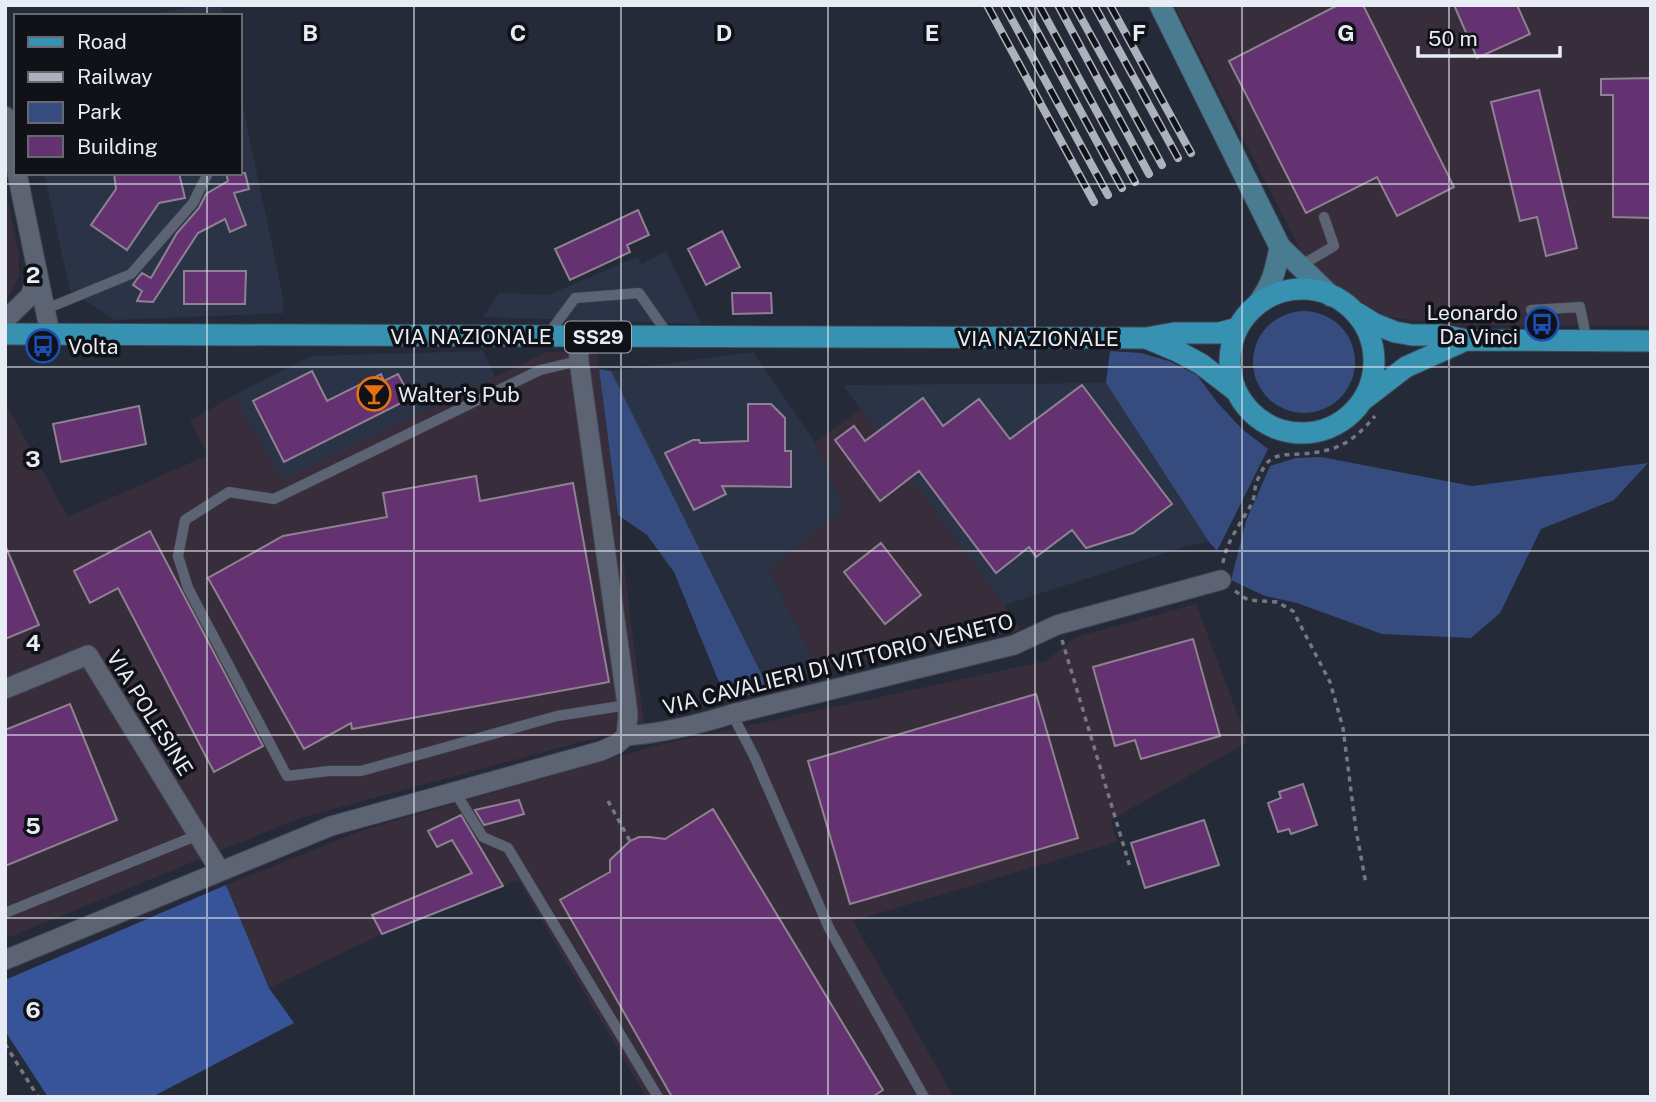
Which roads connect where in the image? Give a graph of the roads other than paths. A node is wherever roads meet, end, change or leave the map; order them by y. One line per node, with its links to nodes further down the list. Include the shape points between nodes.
1 (1160, 5): 7 (street)
2 (9, 120): 3 (street)
3 (14, 154)
4 (17, 175): 9 (street)
5 (207, 175): 12 (lane, via 193,203 131,274)
6 (1324, 217): 8 (lane, via 1334,246)
7 (1280, 247): 8 (street); 11 (street, via 1270,288)
8 (1300, 266): 10 (street)
9 (38, 273): 12 (street); 14 (street, via 30,296)
10 (1340, 302): 11 (main road, via 1311,290 1296,290); 22 (main road, via 1395,332); 27 (main road, via 1359,318 1373,353)
11 (1258, 304): 15 (main road)
12 (46, 309): 17 (street)
13 (1531, 310): 23 (lane, via 1580,307)
14 (5, 320)
15 (1238, 328): 21 (main road, VIA NAZIONALE / SS29); 26 (main road, via 1230,353)
16 (5, 334): 17 (main road, VIA NAZIONALE / SS29)
17 (50, 334): 18 (main road, VIA NAZIONALE / SS29)
18 (546, 336): 19 (main road, VIA NAZIONALE / SS29); 20 (lane, via 575,298 639,293)
19 (578, 337): 20 (main road, VIA NAZIONALE / SS29); 25 (street)
20 (669, 337): 21 (main road, VIA NAZIONALE / SS29)
21 (1146, 338): 26 (main road, VIA NAZIONALE / SS29, via 1201,364)
22 (1466, 340): 23 (main road); 27 (main road, via 1406,367)
23 (1587, 341): 24 (main road)
24 (1651, 341)
25 (579, 361): 30 (street); 30 (lane, via 540,370 274,499 229,492 185,520 178,556 188,588 287,776 361,771 557,716)
26 (1236, 391): 27 (main road, via 1258,419 1276,429 1301,433 1325,429)
27 (1369, 408)
28 (1221, 580): 31 (street, VIA CAVALIERI DI VITTORIO VENETO, via 1057,625 1014,645)
29 (5, 689): 34 (street, VIA POLESINE, via 88,655)
30 (626, 705): 32 (street)
31 (732, 714): 32 (street, VIA CAVALIERI DI VITTORIO VENETO, via 663,733); 39 (lane, via 829,928)
32 (626, 736): 33 (street, VIA CAVALIERI DI VITTORIO VENETO, via 601,751)
33 (455, 792): 35 (street, VIA CAVALIERI DI VITTORIO VENETO, via 331,826); 38 (lane, via 483,837 508,848)
34 (198, 835): 35 (street, VIA POLESINE); 36 (lane)
35 (220, 872): 37 (street, VIA CAVALIERI DI VITTORIO VENETO)
36 (5, 913)
37 (5, 960)
38 (658, 1097)
39 (923, 1097)

